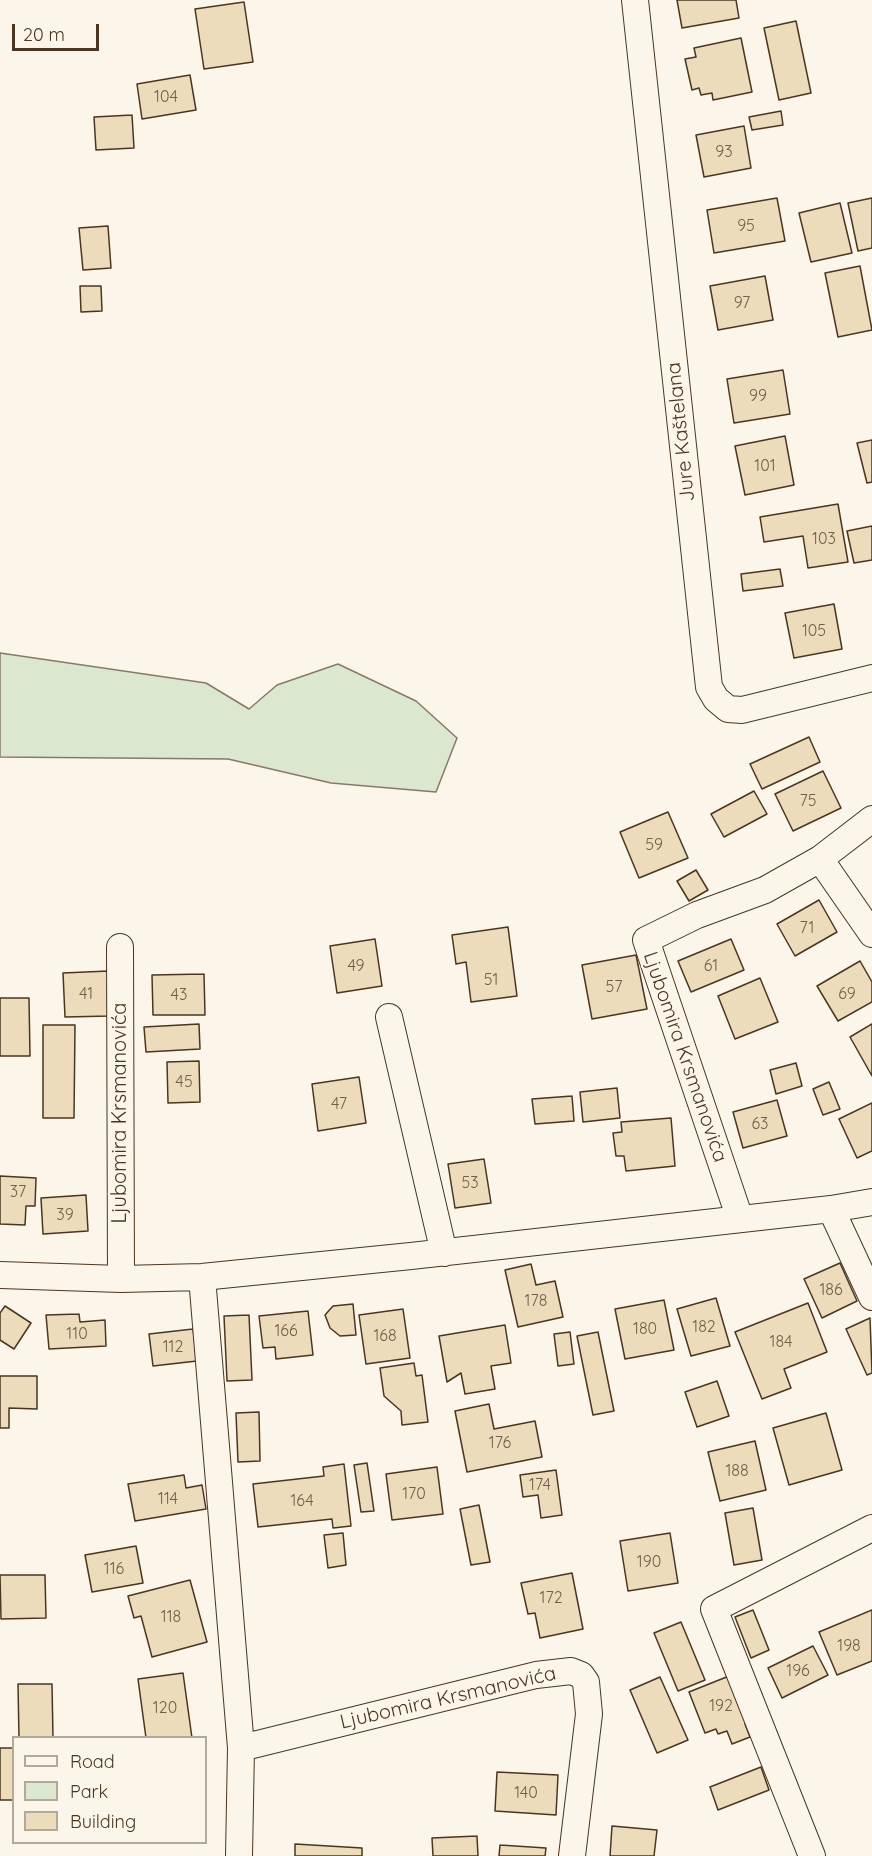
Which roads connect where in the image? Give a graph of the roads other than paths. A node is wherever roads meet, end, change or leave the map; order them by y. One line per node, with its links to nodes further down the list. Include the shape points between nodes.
1 (635, 0): 2 (street, Jure Kaštelana, via 709,687 728,709 742,710)
2 (872, 678)
3 (872, 819): 4 (street, Ljubomira Krsmanovića)
4 (820, 859): 5 (street); 10 (street, Ljubomira Krsmanovića, via 765,890 697,915 646,940)
5 (872, 934)
6 (120, 947): 14 (street, Ljubomira Krsmanovića)
7 (389, 1017): 11 (street)
8 (872, 1202): 9 (street)
9 (831, 1209): 10 (street); 15 (street)
10 (740, 1219): 11 (street)
11 (444, 1252): 13 (street)
12 (0, 1275): 14 (street)
13 (202, 1277): 14 (street); 17 (street)
14 (121, 1279)
15 (872, 1297)
16 (872, 1528): 20 (street, via 714,1609)
17 (241, 1748): 18 (street); 19 (street, Ljubomira Krsmanovića, via 536,1675 571,1671 586,1682 589,1714)
18 (239, 1856)
19 (572, 1856)
20 (812, 1856)

